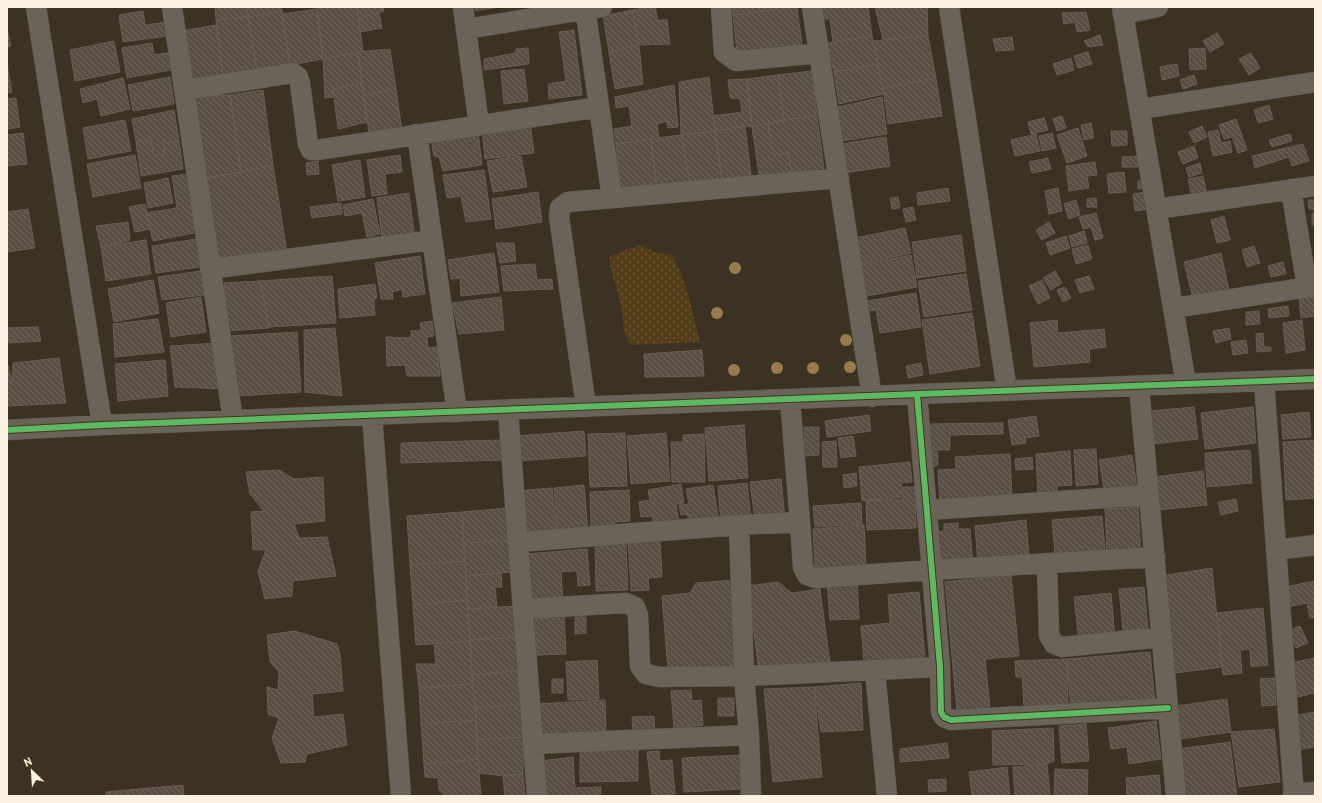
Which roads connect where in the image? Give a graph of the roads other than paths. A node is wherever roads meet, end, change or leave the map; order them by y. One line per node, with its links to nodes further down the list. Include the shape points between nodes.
1 (36, 7): 40 (street)
2 (172, 7): 13 (street)
3 (463, 7): 10 (street)
4 (721, 7): 11 (street, via 724,52 736,61)
5 (812, 7): 11 (street)
6 (949, 7): 31 (street)
7 (1158, 7): 9 (street)
8 (591, 8): 10 (street); 14 (street)
9 (1123, 10): 15 (street)
10 (466, 29): 16 (street)
11 (819, 53): 18 (street)
12 (1315, 82): 15 (street)
13 (184, 90): 17 (street, via 293,73 300,82 308,144 311,150); 24 (street)
14 (599, 107): 16 (street); 21 (street)
15 (1140, 109): 22 (street)
16 (479, 125): 17 (street)
17 (417, 134): 23 (street)
18 (839, 178): 21 (street); 33 (street)
19 (1315, 186): 20 (street)
20 (1291, 190): 22 (street); 25 (street)
21 (612, 198): 35 (street, via 568,202 560,208 559,216)
22 (1157, 209): 26 (street)
23 (432, 240): 24 (street); 37 (street)
24 (210, 269): 39 (street)
25 (1311, 287): 26 (street)
26 (1174, 308): 29 (street)
27 (1315, 379): 28 (street)
28 (1264, 381): 29 (street); 48 (street)
29 (1186, 384): 30 (street)
30 (1139, 386): 31 (street); 42 (street)
31 (1007, 391): 32 (street)
32 (917, 394): 33 (street); 43 (street)
33 (872, 397): 34 (street)
34 (790, 399): 35 (street); 44 (street)
35 (586, 407): 36 (street)
36 (508, 410): 37 (street); 46 (street)
37 (457, 412): 38 (street)
38 (372, 415): 39 (street); 62 (street)
39 (233, 420): 40 (street)
40 (102, 425): 41 (street)
41 (7, 430)
42 (1149, 495): 43 (street); 49 (street)
43 (927, 510): 51 (street)
44 (800, 522): 45 (street); 51 (street, via 803,567 807,575 816,578)
45 (739, 525): 46 (street); 56 (street)
46 (518, 542): 52 (street)
47 (1315, 545): 48 (street)
48 (1276, 550): 61 (street)
49 (1155, 557): 50 (street); 53 (street)
50 (1047, 563): 51 (street); 53 (street, via 1050,635 1054,644 1062,647)
51 (932, 570): 54 (street)
52 (524, 609): 56 (street, via 626,603 635,607 638,615 640,666 646,674 660,677); 59 (street)
53 (1162, 637): 57 (street)
54 (940, 667): 55 (street); 57 (street, via 941,712 944,717 951,720)
55 (875, 670): 56 (street); 65 (street)
56 (744, 676): 58 (street)
57 (1168, 708): 66 (street)
58 (749, 735): 59 (street); 64 (street)
59 (533, 744): 63 (street)
60 (1315, 792): 61 (street)
61 (1294, 795)
62 (401, 796)
63 (537, 796)
64 (751, 796)
65 (887, 796)
66 (1176, 796)

